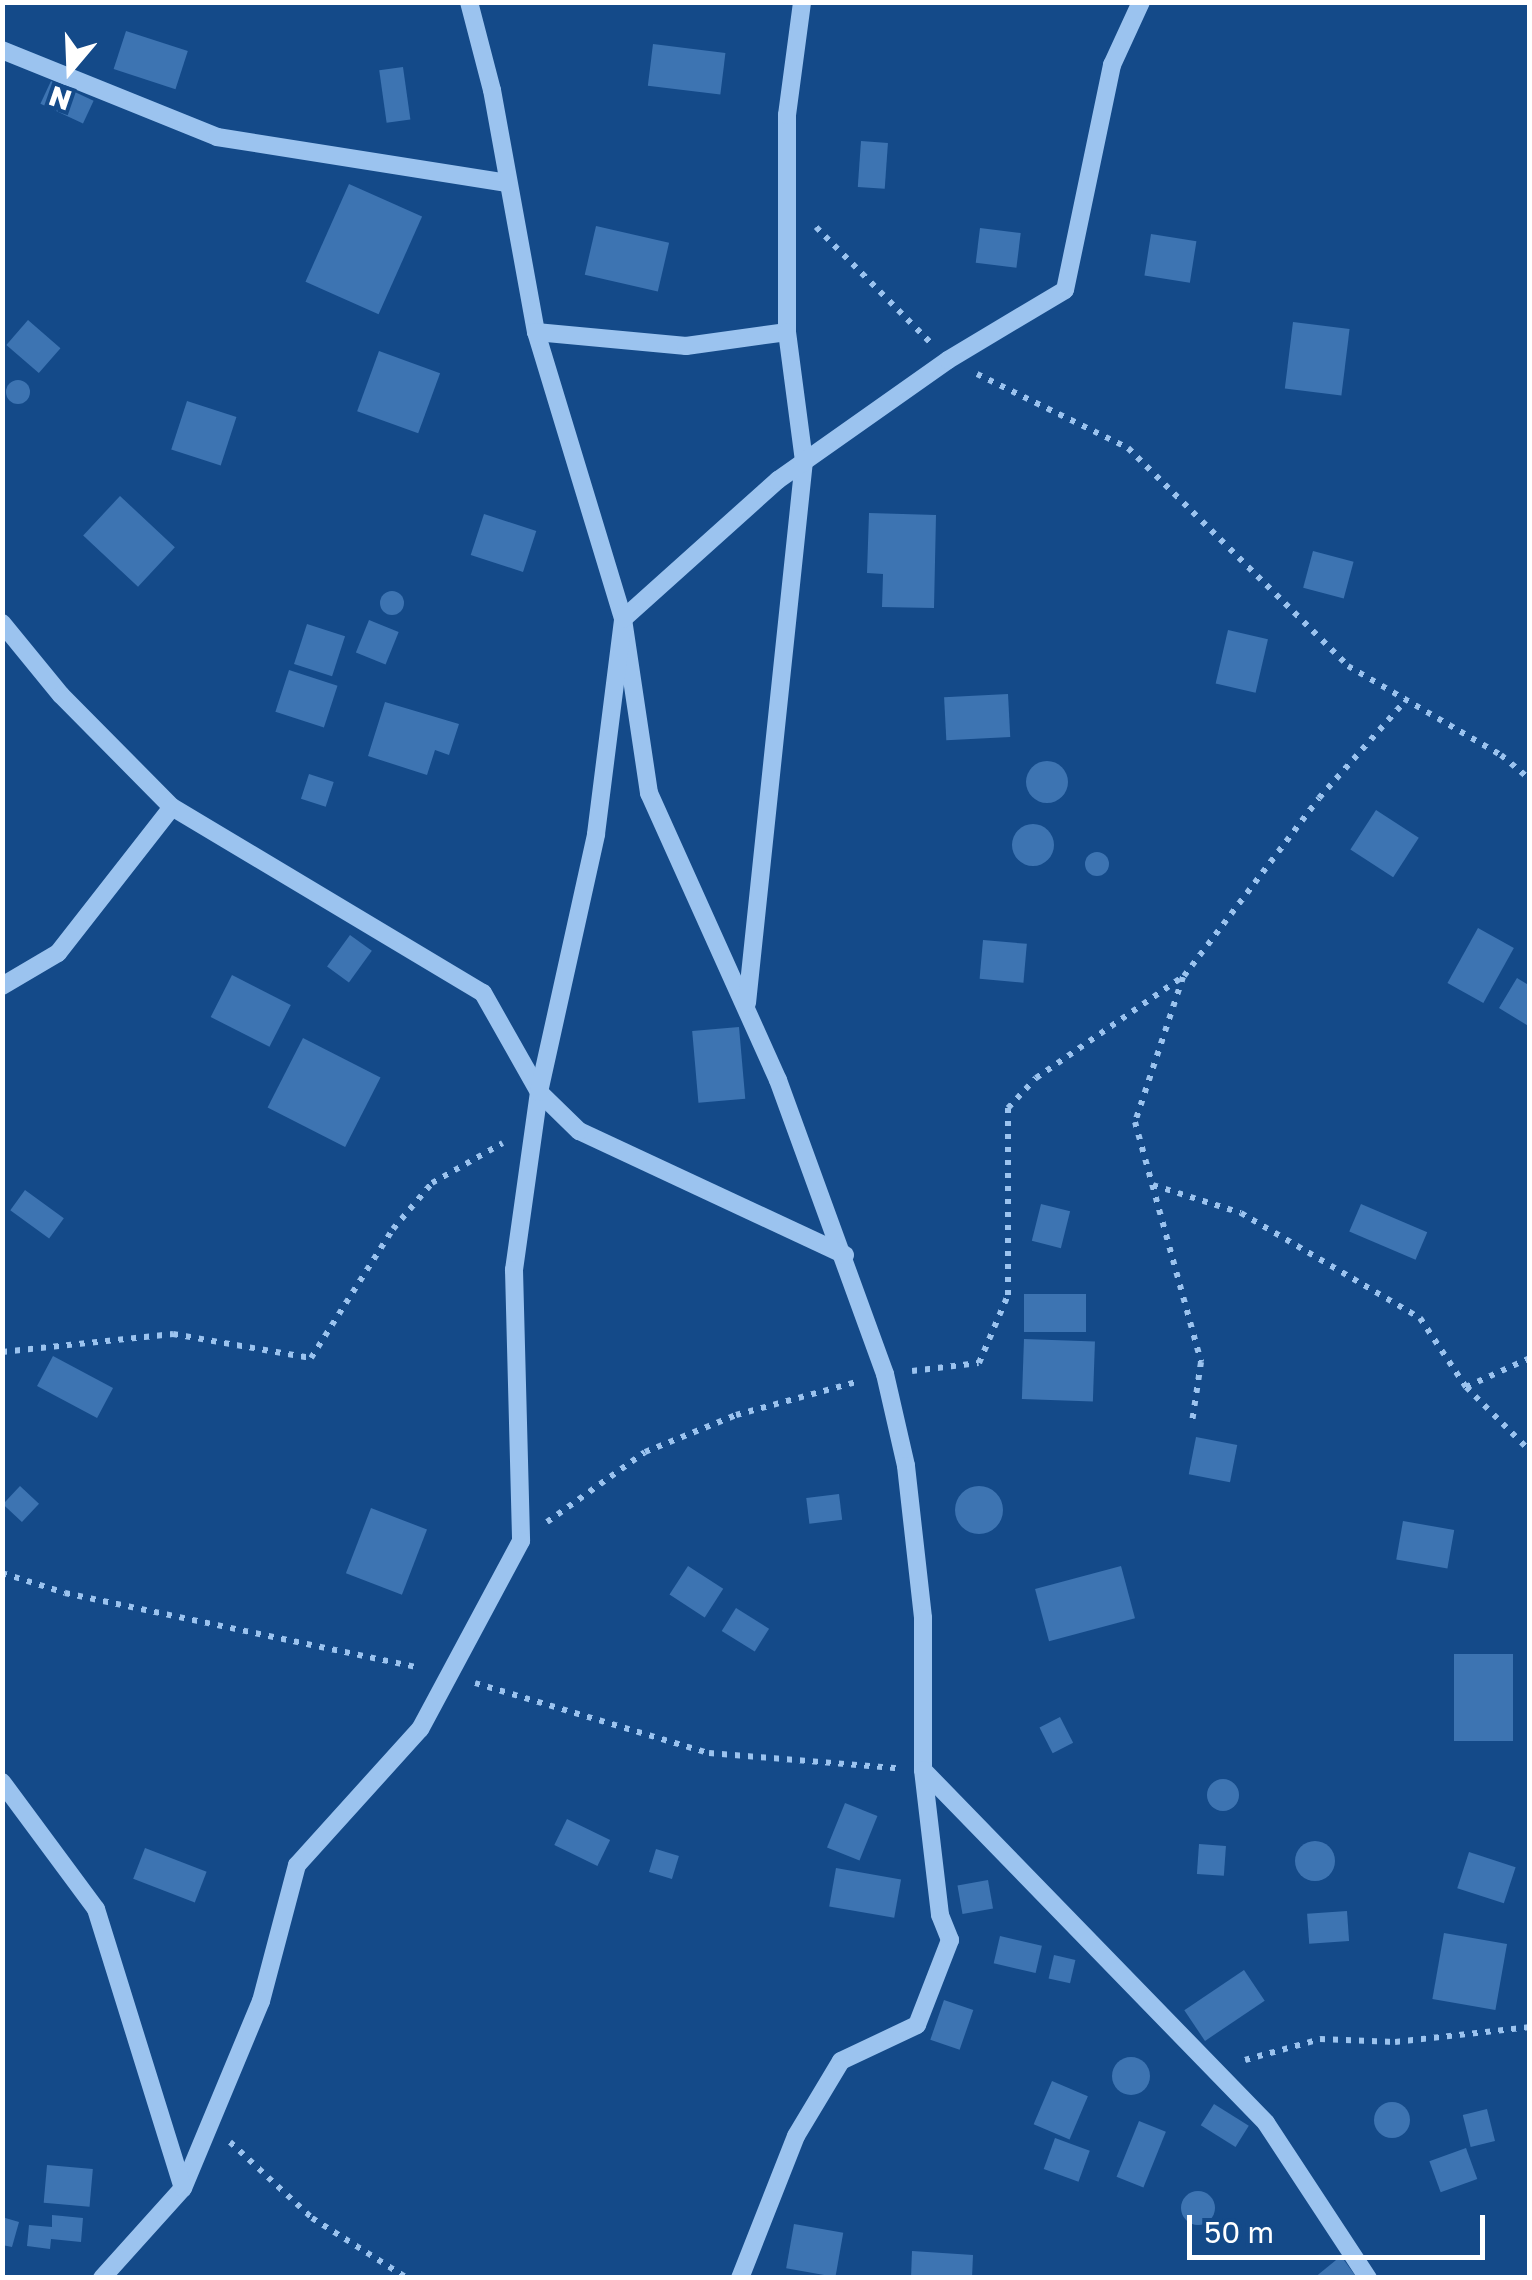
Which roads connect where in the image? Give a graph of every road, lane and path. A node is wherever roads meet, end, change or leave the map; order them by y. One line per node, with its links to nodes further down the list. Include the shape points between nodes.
1 (469, 2): 5 (street)
2 (802, 2): 6 (street, via 787,115)
3 (1141, 2): 9 (street, via 1112,65 1065,290)
4 (2, 50): 5 (street, via 218,137)
5 (507, 182): 7 (street)
6 (787, 197): 8 (street); 9 (path)
7 (536, 332): 8 (street, via 686,346); 11 (street)
8 (787, 332): 10 (street)
9 (948, 360): 10 (street); 13 (path, via 1128,448 1348,666)
10 (804, 462): 11 (street); 18 (street)
11 (623, 619): 18 (street, via 649,792); 19 (street, via 596,834)
12 (2, 623): 15 (street, via 61,695)
13 (1406, 700): 14 (path); 16 (path, via 1319,798)
14 (1530, 780)
15 (172, 807): 17 (street, via 58,953); 19 (street, via 482,994)
16 (1184, 976): 21 (path, via 1135,1122); 25 (path, via 1036,1078 1008,1108 1008,1295 980,1363)
17 (2, 986)
18 (746, 1006): 22 (street)
19 (539, 1092): 20 (street); 22 (street, via 580,1130)
20 (535, 1125): 23 (path, via 432,1183 392,1229 311,1358 174,1334); 29 (street, via 514,1270)
21 (1153, 1186): 26 (path, via 1241,1213 1420,1318); 27 (path, via 1201,1362)
22 (845, 1254): 25 (street)
23 (2, 1352)
24 (1530, 1358): 26 (path)
25 (886, 1374): 29 (path, via 736,1415 645,1452); 30 (street, via 906,1466 922,1618)
26 (1466, 1387): 28 (path)
27 (1192, 1422)
28 (1530, 1451)
29 (521, 1541): 34 (street, via 420,1729 297,1864 262,2000)
30 (923, 1770): 33 (street); 38 (street, via 940,1915 950,1940 917,2025 841,2061 796,2136)
31 (2, 1782): 35 (street, via 96,1909)
32 (1530, 2027): 33 (path, via 1395,2042 1320,2039)
33 (1215, 2068): 39 (street, via 1266,2123)
34 (210, 2123): 35 (street); 37 (path, via 312,2218)
35 (182, 2188): 36 (street)
36 (102, 2278)
37 (406, 2278)
38 (740, 2278)
39 (1368, 2278)

